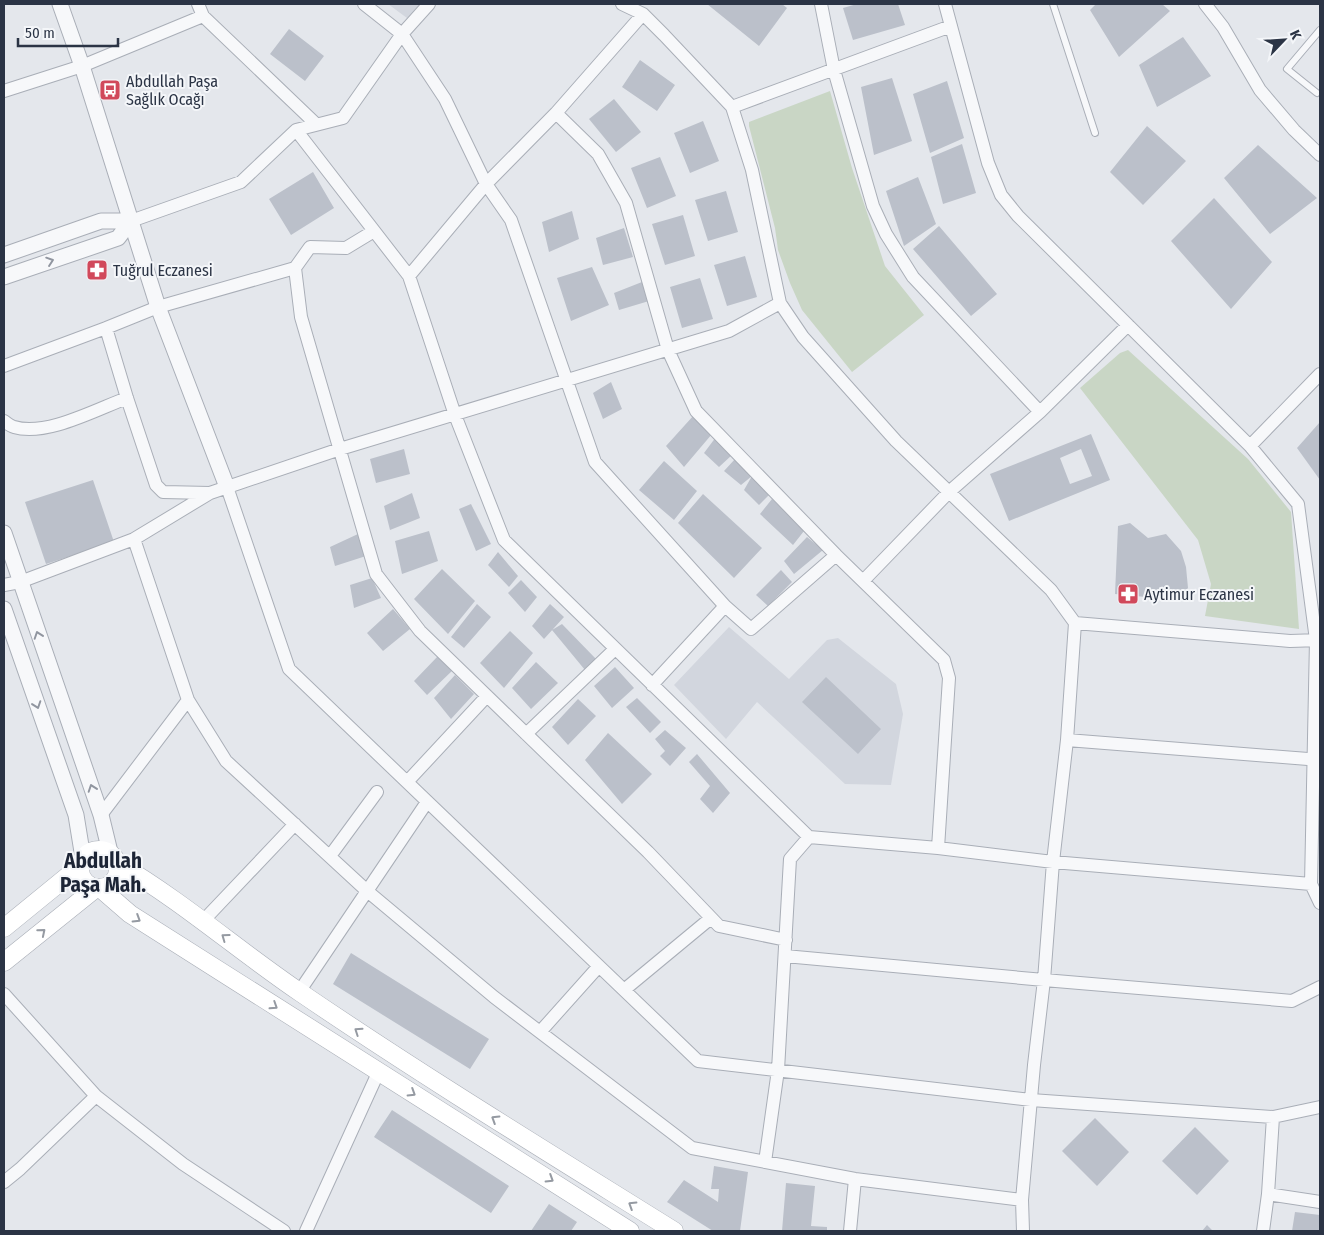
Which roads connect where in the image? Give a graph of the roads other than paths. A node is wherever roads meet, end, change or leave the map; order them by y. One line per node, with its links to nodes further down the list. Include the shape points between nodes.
1 (60, 4): 16 (street)
2 (198, 4): 11 (street)
3 (364, 4): 14 (street)
4 (429, 4): 14 (street)
5 (622, 4): 10 (street)
6 (821, 4): 17 (street)
7 (945, 4): 12 (street)
8 (1054, 4): 24 (lane)
9 (1205, 4): 25 (street, via 1223,27 1260,90)
10 (642, 14): 20 (street); 21 (street)
11 (203, 16): 16 (street); 22 (street)
12 (951, 26): 17 (street); 35 (street, via 988,163 1001,195 1018,216)
13 (1320, 30): 15 (lane)
14 (402, 34): 22 (street, via 343,118); 26 (street, via 444,99)
15 (1317, 38): 19 (lane, via 1287,69)
16 (82, 66): 18 (street); 27 (street)
17 (834, 70): 20 (street); 42 (street, via 873,206 886,234 913,277)
18 (4, 91)
19 (1317, 93)
20 (732, 107): 33 (street, via 752,170)
21 (556, 113): 26 (street); 37 (street, via 598,154 626,203)
22 (316, 124): 23 (street)
23 (296, 130): 27 (street, via 240,182); 28 (street)
24 (1095, 133)
25 (1320, 155)
26 (486, 184): 31 (street); 40 (street, via 511,220)
27 (132, 221): 29 (street, via 101,221); 32 (street, one-way to 27, via 118,238); 34 (street)
28 (374, 232): 30 (street, via 346,248 310,247); 31 (street)
29 (4, 255)
30 (295, 268): 34 (street); 46 (street, via 301,317)
31 (409, 276): 43 (street)
32 (4, 278)
33 (780, 302): 37 (street, via 729,331); 48 (street, via 803,337 896,440)
34 (158, 307): 36 (street); 47 (street)
35 (1128, 325): 42 (street); 45 (street)
36 (106, 328): 38 (street); 41 (street)
37 (668, 350): 40 (street); 52 (street, via 696,411)
38 (4, 366)
39 (1320, 374): 45 (street)
40 (566, 381): 43 (street); 56 (street, via 595,462)
41 (127, 398): 44 (street, via 49,427 13,427); 49 (street, via 156,486 163,492)
42 (1040, 412): 48 (street)
43 (454, 415): 46 (street); 60 (street, via 504,540)
44 (4, 420)
45 (1250, 446): 59 (street, via 1298,504)
46 (340, 450): 47 (street); 62 (street, via 376,574 420,631)
47 (227, 487): 49 (street); 67 (street, via 289,669)
48 (949, 492): 54 (street); 58 (street, via 1051,590)
49 (210, 493): 51 (street)
50 (4, 533): 53 (street)
51 (134, 539): 53 (street); 63 (street)
52 (836, 555): 54 (street); 56 (street, via 751,629)
53 (20, 582): 55 (street); 70 (street, one-way to 53)
54 (863, 582): 73 (street, via 944,660 949,678)
55 (4, 585)
56 (725, 606): 61 (street)
57 (4, 609): 76 (street, one-way to 76, via 76,815)
58 (1075, 623): 59 (street, via 1290,641); 65 (street)
59 (1318, 640): 66 (street)
60 (615, 649): 61 (street); 64 (street)
61 (652, 685): 72 (street)
62 (487, 696): 64 (street); 67 (street)
63 (188, 700): 70 (street); 71 (street, via 226,760)
64 (526, 734): 82 (street, via 648,852)
65 (1067, 740): 66 (street); 77 (street)
66 (1317, 761): 78 (street)
67 (407, 782): 69 (street)
68 (377, 792): 74 (street)
69 (427, 802): 80 (street); 88 (street)
70 (101, 815): 75 (street)
71 (294, 824): 74 (street); 83 (street)
72 (809, 837): 73 (street); 85 (street, via 790,859)
73 (938, 848): 77 (street)
74 (330, 856): 80 (street)
75 (114, 858): 76 (main road, via 103,849 88,853); 79 (main road, via 119,872 116,879 111,885); 83 (main road)
76 (81, 862): 79 (main road, via 80,873 84,880 89,886); 84 (main road)
77 (1053, 862): 78 (street); 89 (street)
78 (1311, 884): 81 (street)
79 (98, 888): 87 (main road, one-way to 79); 96 (main road, one-way to 96, via 130,914)
80 (366, 890): 92 (street); 94 (street)
81 (1320, 903)
82 (710, 918): 85 (street, via 719,926); 91 (street)
83 (203, 921): 92 (main road, one-way to 83)
84 (4, 928)
85 (786, 940): 86 (street)
86 (785, 956): 89 (street); 95 (street)
87 (4, 962)
88 (599, 966): 91 (street); 94 (street)
89 (1044, 980): 90 (street, via 1292,1001); 98 (street)
90 (1320, 987)
91 (624, 990): 95 (street, via 698,1061)
92 (299, 992): 110 (main road, one-way to 92)
93 (4, 994): 97 (street)
94 (540, 1032): 101 (street, via 692,1148)
95 (778, 1070): 98 (street); 101 (street)
96 (378, 1072): 108 (street); 109 (main road, one-way to 109)
97 (96, 1096): 103 (street); 107 (street, via 183,1164)
98 (1031, 1100): 100 (street); 105 (street)
99 (1320, 1107): 100 (street)
100 (1273, 1117): 104 (street)
101 (765, 1162): 102 (street)
102 (856, 1179): 105 (street); 111 (street)
103 (4, 1182)
104 (1268, 1194): 106 (street); 113 (street)
105 (1022, 1200): 112 (street)
106 (1320, 1202)
107 (284, 1231)
108 (306, 1231)
109 (630, 1231)
110 (674, 1231)
111 (850, 1231)
112 (1022, 1231)
113 (1263, 1231)

